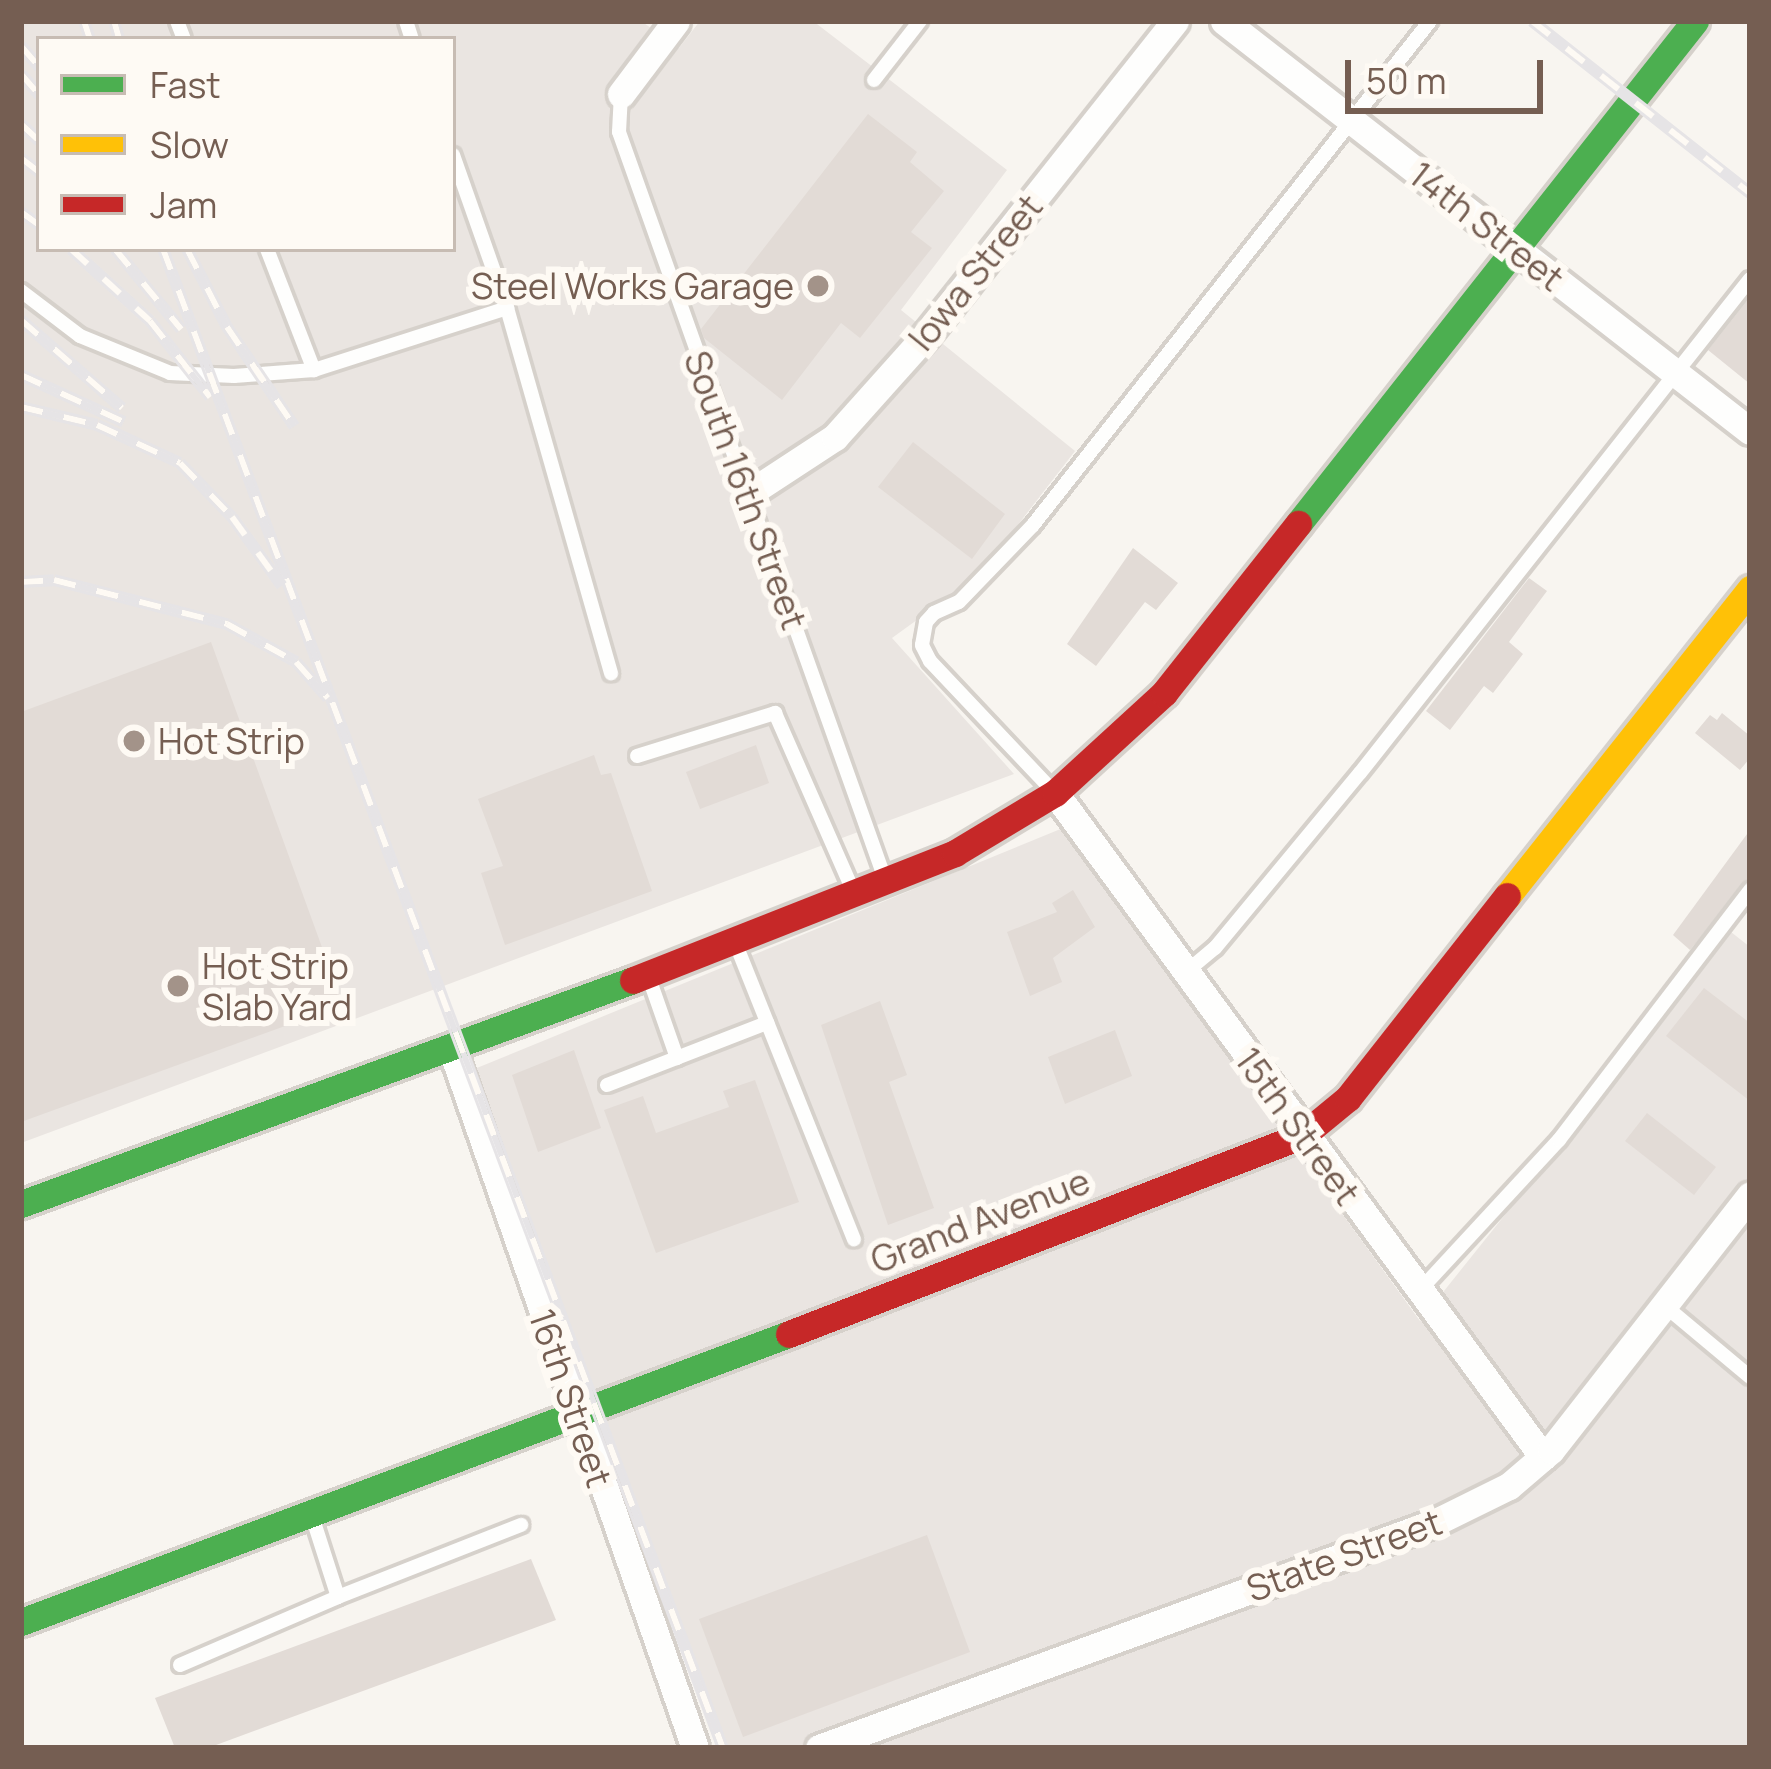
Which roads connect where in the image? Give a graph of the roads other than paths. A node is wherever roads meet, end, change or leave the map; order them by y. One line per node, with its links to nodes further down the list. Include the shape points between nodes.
1 (676, 21): 8 (street)
2 (920, 21): 7 (lane)
3 (1175, 21): 19 (street, Iowa Street, via 927,334 835,437)
4 (1223, 21): 9 (street, 14th Street)
5 (1430, 21): 9 (lane)
6 (1695, 21): 11 (main road)
7 (874, 80)
8 (621, 94): 19 (lane, South 16th Street, via 619,132)
9 (1350, 119): 11 (street, 14th Street); 23 (lane, via 1033,525 959,602 926,622 922,645 930,661)
10 (456, 164): 15 (lane)
11 (1516, 249): 17 (street, 14th Street); 23 (main road, via 1164,693)
12 (268, 252): 16 (lane)
13 (1750, 279): 17 (lane)
14 (21, 291): 16 (lane, via 80,336 170,373)
15 (507, 308): 16 (lane); 21 (lane)
16 (314, 370)
17 (1675, 373): 18 (street, 14th Street); 28 (lane, via 1360,773 1215,948)
18 (1750, 431)
19 (748, 494): 24 (lane, South 16th Street)
20 (1750, 589): 34 (main road, Grand Avenue, via 1348,1098)
21 (610, 674)
22 (638, 756): 26 (lane, via 775,713)
23 (1055, 793): 24 (main road); 28 (street, 15th Street)
24 (886, 884): 26 (main road)
25 (1750, 890): 38 (lane, via 1559,1140)
26 (855, 896): 27 (main road)
27 (735, 942): 29 (main road); 30 (lane)
28 (1186, 972): 34 (street, 15th Street)
29 (648, 974): 31 (main road); 32 (lane)
30 (767, 1023): 32 (lane); 37 (lane)
31 (451, 1047): 36 (main road); 41 (street, 16th Street)
32 (677, 1058): 33 (lane)
33 (607, 1085)
34 (1303, 1135): 38 (street, 15th Street); 41 (main road, Grand Avenue)
35 (1750, 1195): 39 (street, State Street)
36 (21, 1204)
37 (854, 1239)
38 (1419, 1292): 42 (street, 15th Street)
39 (1664, 1305): 40 (lane); 42 (street, State Street)
40 (1750, 1378)
41 (577, 1416): 43 (main road, Grand Avenue); 48 (street, 16th Street)
42 (1543, 1457): 49 (street, State Street, via 1474,1507)
43 (312, 1514): 45 (lane); 46 (main road, Grand Avenue)
44 (521, 1526): 45 (lane)
45 (338, 1597): 47 (lane)
46 (21, 1622)
47 (180, 1665)
48 (695, 1748)
49 (820, 1748)

